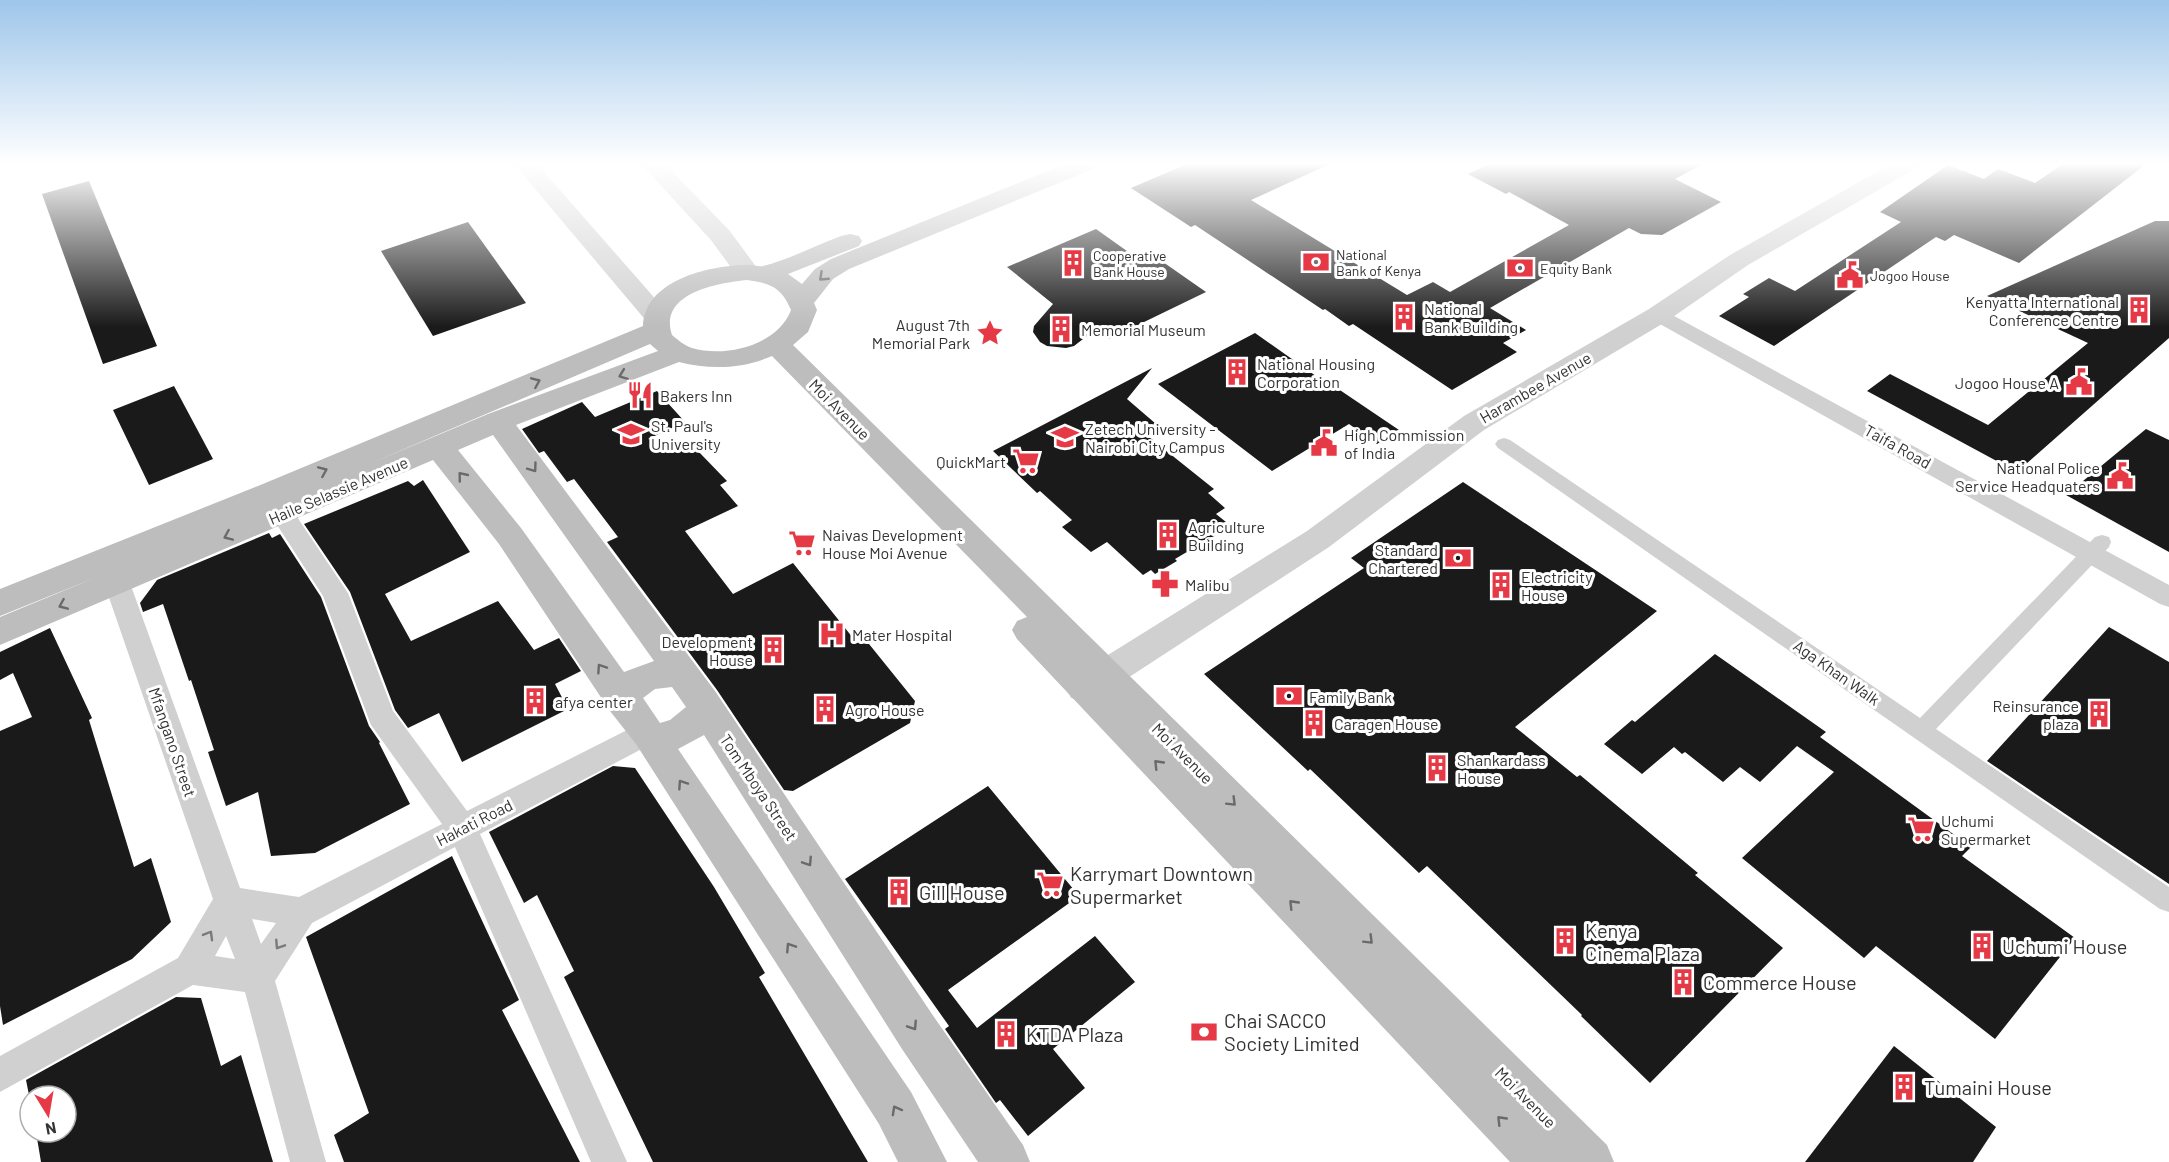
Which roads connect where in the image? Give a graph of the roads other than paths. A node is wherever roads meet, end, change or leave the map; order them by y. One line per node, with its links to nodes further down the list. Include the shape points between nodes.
1 (570, 218): 9 (street)
2 (704, 218): 6 (street)
3 (899, 218): 6 (main road, Haile Selassie Avenue)
4 (952, 218): 7 (main road, one-way to 7, via 840,264 824,274)
5 (1812, 218): 8 (street, Harambee Avenue, via 1739,260)
6 (756, 273): 7 (main road, via 793,288); 9 (main road, Haile Selassie Avenue, via 690,284 663,305)
7 (803, 300): 10 (main road, via 804,312 798,326)
8 (1665, 310): 16 (street, Taifa Road); 23 (street, Harambee Avenue, via 1474,423 1318,539)
9 (657, 324): 11 (main road, via 667,347); 12 (main road, Haile Selassie Avenue, one-way to 9)
10 (766, 349): 11 (main road, via 718,360); 23 (main road, Moi Avenue, via 987,585)
11 (678, 353): 12 (main road, Haile Selassie Avenue, one-way to 12)
12 (481, 403): 14 (main road, Haile Selassie Avenue); 20 (main road, Haile Selassie Avenue, one-way to 12); 22 (main road, Tom Mboya Street, one-way to 22, via 649,626)
13 (1504, 444): 26 (street, Aga Khan Walk)
14 (439, 447): 15 (main road, Haile Selassie Avenue); 24 (main road, one-way to 14, via 510,536)
15 (282, 514): 18 (main road, Haile Selassie Avenue, one-way to 18); 28 (street, via 335,592 381,717)
16 (2097, 548): 17 (street, Taifa Road); 19 (street, Taifa Road); 26 (street)
17 (2169, 578)
18 (117, 583): 21 (main road, Haile Selassie Avenue, one-way to 21); 29 (street, Mfangano Street)
19 (2169, 597)
20 (0, 603)
21 (0, 632)
22 (679, 672): 24 (main road, via 639,681 629,688); 25 (main road, Tom Mboya Street)
23 (1094, 681): 39 (main road, Moi Avenue, one-way to 23); 40 (main road, Moi Avenue, one-way to 40)
24 (623, 701): 27 (main road)
25 (706, 708): 27 (main road, via 681,733); 38 (main road, Tom Mboya Street, one-way to 38)
26 (1921, 731): 30 (street, Aga Khan Walk)
27 (649, 737): 28 (street, Hakati Road); 37 (main road, one-way to 27, via 895,1108)
28 (462, 828): 31 (street, Hakati Road); 36 (street)
29 (229, 901): 31 (street); 32 (street, one-way to 29); 33 (street, Mfangano Street)
30 (2169, 901)
31 (301, 912): 33 (street, one-way to 33)
32 (190, 969): 33 (street); 34 (street)
33 (258, 978): 35 (street)
34 (0, 1075)
35 (308, 1162)
36 (609, 1162)
37 (922, 1162)
38 (1006, 1162)
39 (1542, 1162)
40 (1590, 1162)

